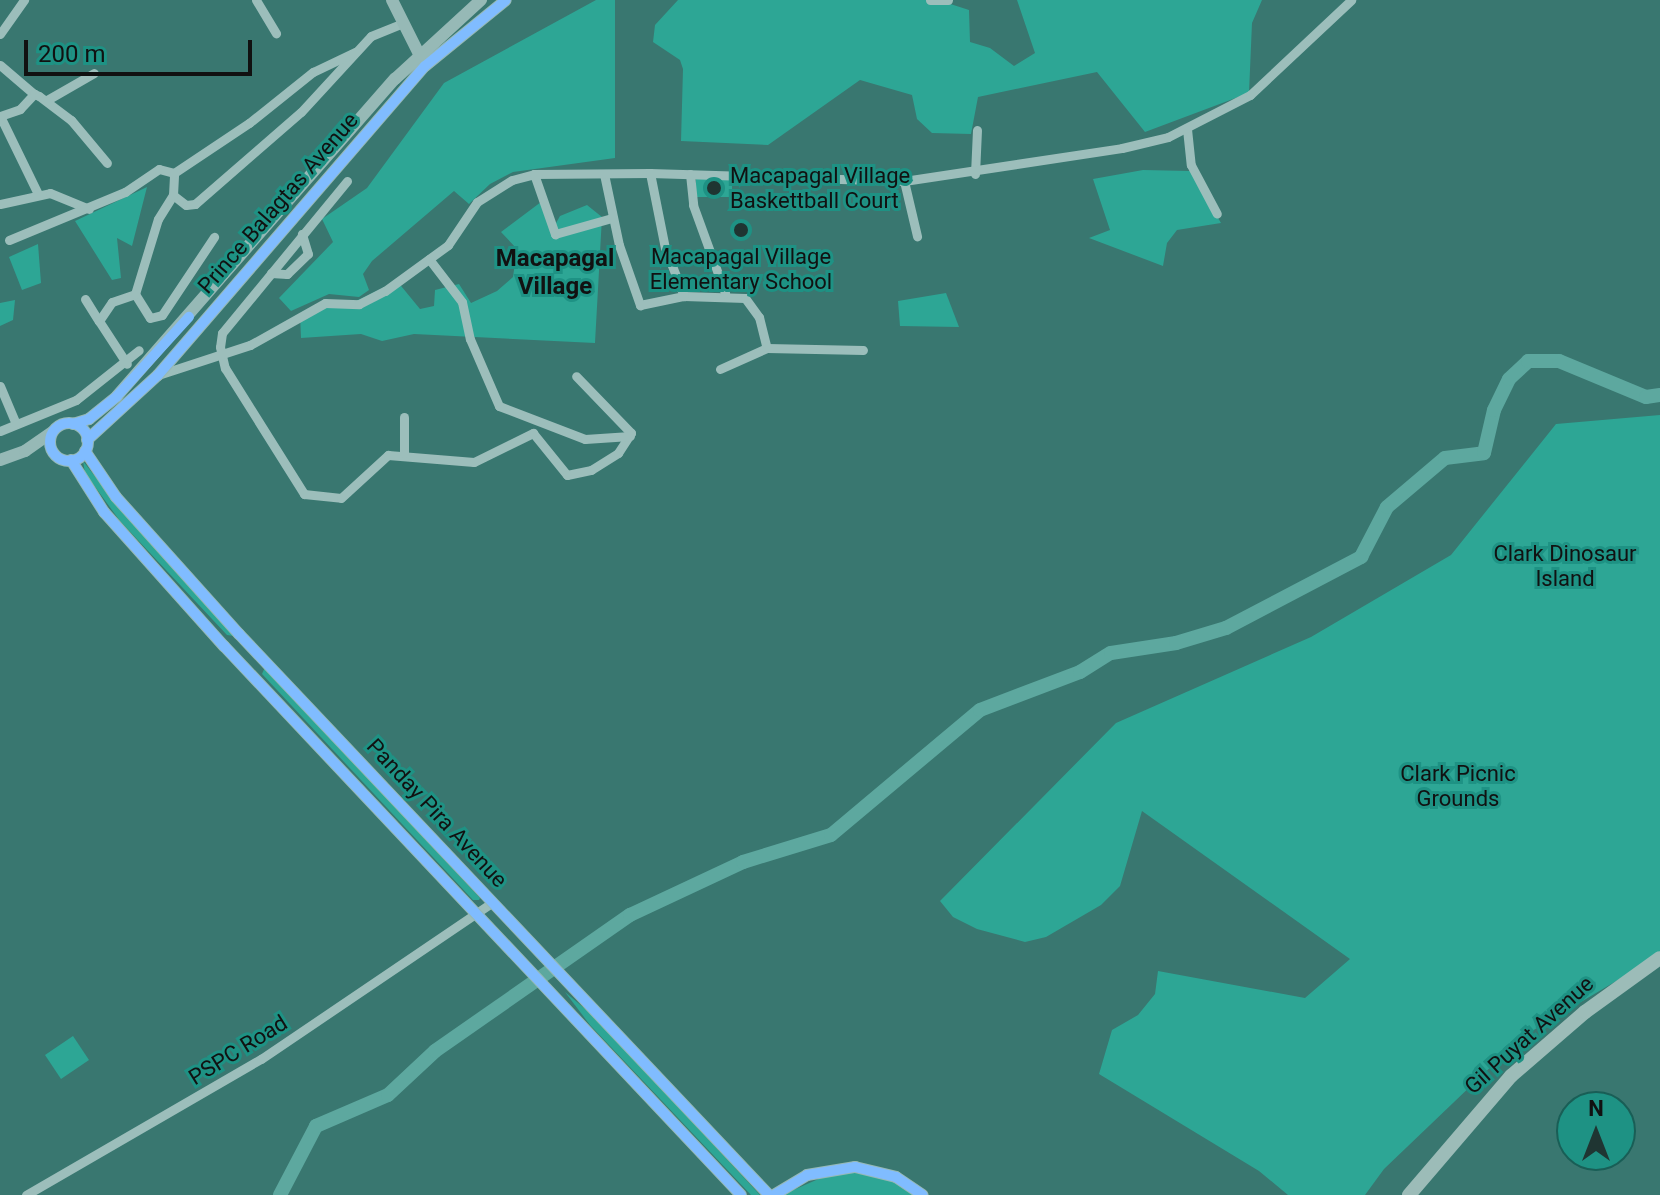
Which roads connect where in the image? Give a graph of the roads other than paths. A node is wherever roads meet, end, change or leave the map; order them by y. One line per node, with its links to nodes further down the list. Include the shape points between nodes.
1 (24, 0): 11 (street)
2 (256, 0): 10 (street)
3 (393, 0): 9 (main road)
4 (481, 0): 13 (main road, Prince Balagtas Avenue)
5 (506, 0): 13 (main road, Prince Balagtas Avenue)
6 (930, 0): 7 (street)
7 (948, 0)
8 (1351, 0): 19 (street, via 1266,82)
9 (404, 23): 12 (street, via 371,36); 13 (main road)
10 (276, 33)
11 (0, 34)
12 (355, 52): 22 (street, via 304,78); 31 (street, via 301,112 195,204 186,205)
13 (422, 60): 53 (main road, Prince Balagtas Avenue); 58 (main road, Prince Balagtas Avenue, via 163,347 108,404)
14 (0, 65): 16 (street)
15 (94, 73): 17 (street)
16 (34, 94): 17 (street); 18 (street, via 20,109)
17 (47, 100): 21 (street)
18 (0, 116): 30 (street)
19 (1187, 129): 27 (street, via 1122,148); 34 (street, via 1191,165)
20 (977, 130): 27 (street)
21 (107, 163)
22 (174, 173): 31 (street); 33 (street, via 159,169)
23 (650, 173): 25 (street); 26 (street); 44 (street, via 665,248)
24 (534, 174): 25 (street); 35 (street, via 555,234); 40 (street, via 477,202 463,228)
25 (604, 174): 35 (street)
26 (690, 174): 29 (street); 42 (street, via 693,205)
27 (975, 174): 29 (street)
28 (347, 181): 36 (street)
29 (904, 181): 37 (street)
30 (38, 194): 32 (street); 33 (street)
31 (173, 195): 43 (street, via 158,219)
32 (0, 204)
33 (89, 209): 39 (street)
34 (1217, 214)
35 (612, 218): 44 (street, via 642,307)
36 (302, 234): 41 (street); 41 (street, via 308,254 287,274)
37 (917, 236)
38 (214, 237): 43 (street, via 162,315 150,318)
39 (9, 240)
40 (429, 259): 50 (street, via 365,302 325,303); 61 (street, via 462,302 470,339 499,406 585,439)
41 (271, 273): 50 (street, via 222,333)
42 (725, 293): 44 (street); 47 (street, via 753,305)
43 (135, 294): 46 (street, via 112,302)
44 (684, 296)
45 (85, 299): 46 (street)
46 (99, 321): 51 (street)
47 (767, 348): 49 (street); 52 (street)
48 (139, 350): 51 (street)
49 (863, 350)
50 (221, 357): 53 (street); 64 (street, via 304,494 341,498 379,459)
51 (127, 364): 57 (street, via 76,400)
52 (720, 369)
53 (158, 375): 62 (main road, Prince Balagtas Avenue)
54 (576, 376): 61 (street)
55 (0, 386): 57 (street)
56 (404, 417): 64 (street)
57 (16, 424): 59 (street)
58 (73, 424): 60 (main road, Prince Balagtas Avenue); 62 (main road, Panday Pira Avenue)
59 (0, 431)
60 (52, 432): 63 (main road); 65 (main road)
61 (630, 436): 64 (street, via 610,460 573,476 561,470 540,435 533,433 474,462)
62 (86, 446): 67 (main road, Prince Balagtas Avenue); 68 (main road, Panday Pira Avenue, via 116,497)
63 (25, 451): 65 (main road); 66 (main road)
64 (404, 453)
65 (55, 455): 67 (main road)
66 (0, 460)
67 (71, 460): 69 (main road, Panday Pira Avenue, via 104,512)
68 (239, 634): 69 (main road); 70 (main road, Panday Pira Avenue)
69 (224, 646): 71 (main road, Panday Pira Avenue)
70 (490, 898): 71 (street, PSPC Road); 75 (main road, Panday Pira Avenue)
71 (475, 911): 73 (street, PSPC Road, via 261,1059); 74 (main road, Panday Pira Avenue)
72 (1660, 958): 77 (main road, Gil Puyat Avenue, via 1585,1012 1511,1076)
73 (26, 1195)
74 (741, 1195)
75 (771, 1195): 76 (main road, via 807,1175 855,1167 896,1177)
76 (923, 1195)
77 (1409, 1195)

